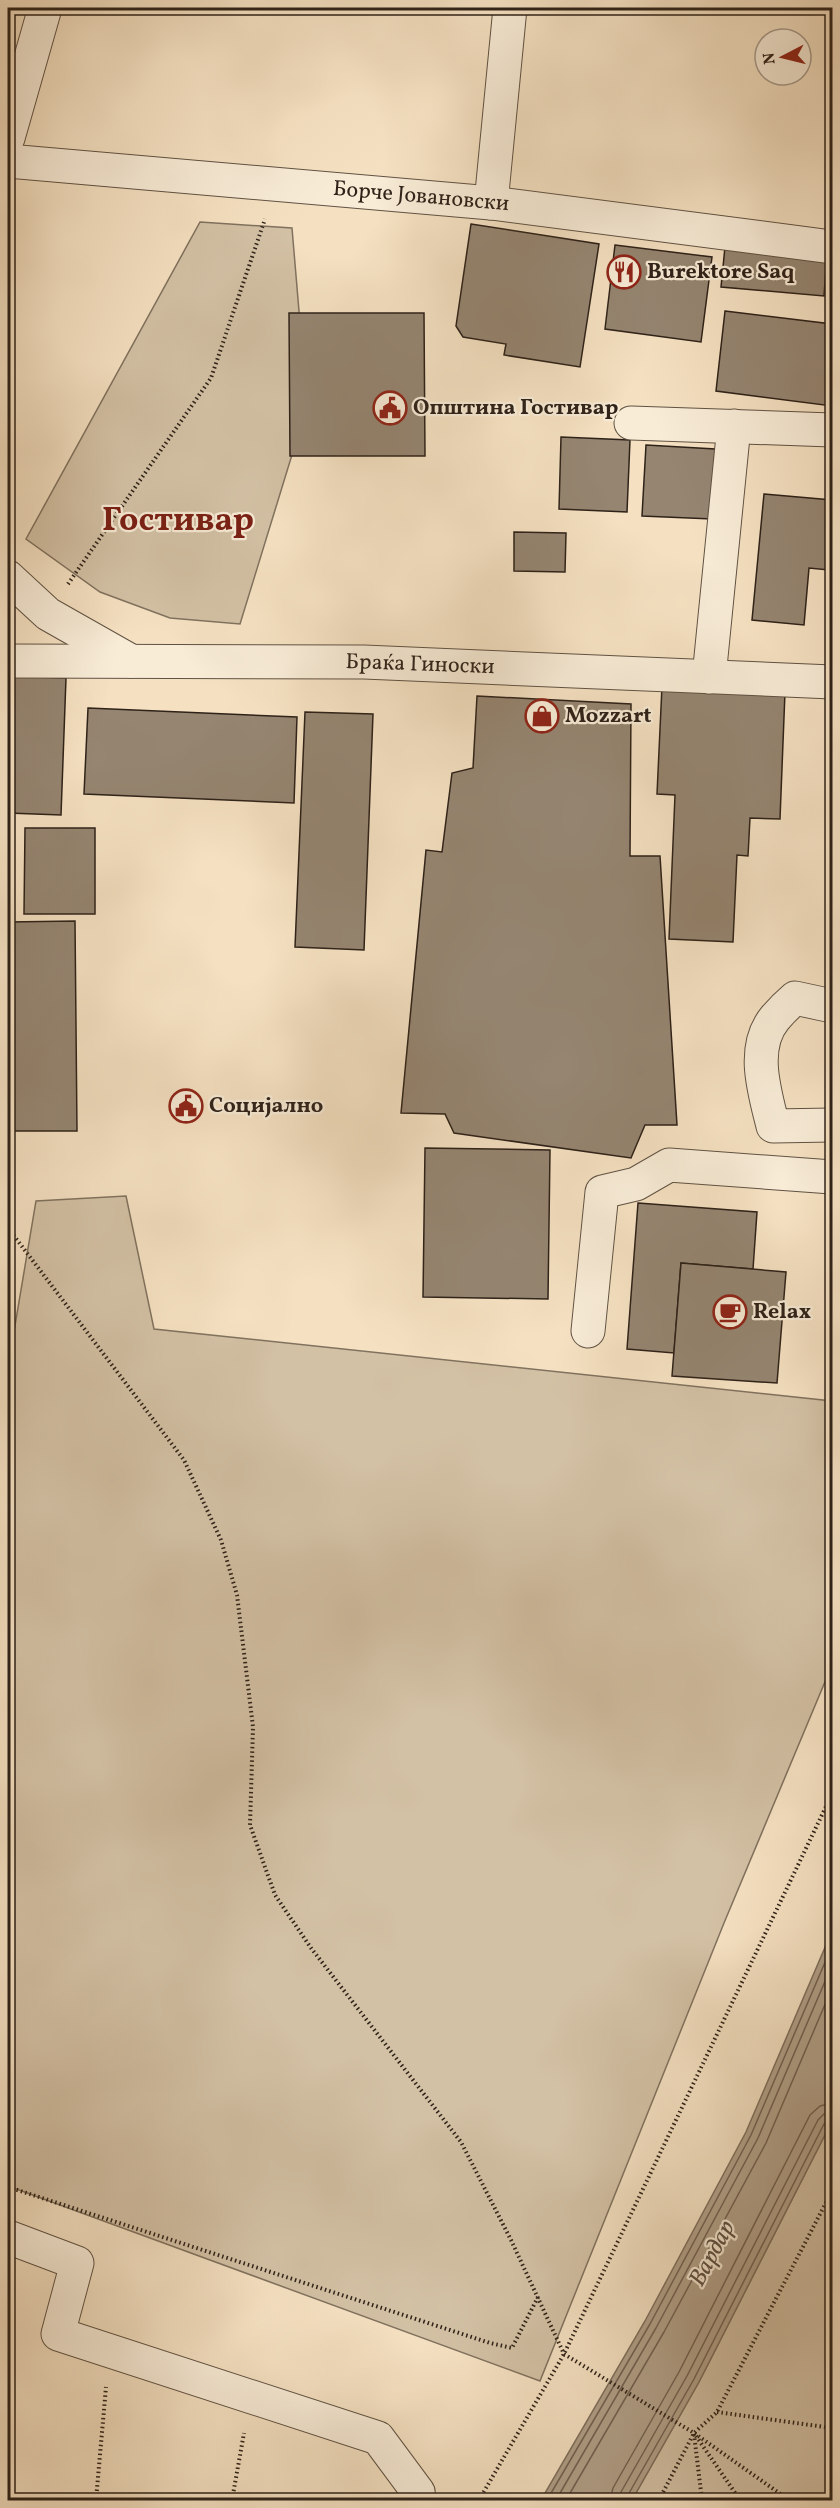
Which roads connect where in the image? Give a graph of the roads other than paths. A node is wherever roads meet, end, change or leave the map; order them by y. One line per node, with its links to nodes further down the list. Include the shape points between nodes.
1 (45, 8): 3 (street)
2 (510, 8): 5 (street)
3 (8, 138)
4 (8, 161): 5 (street, Борче Јовановски)
5 (491, 203): 6 (street, Борче Јовановски)
6 (832, 247)
7 (631, 423): 8 (street)
8 (734, 426): 9 (street); 13 (street)
9 (832, 430)
10 (8, 577): 12 (street, via 48,614)
11 (8, 661): 12 (street, Браќа Гиноски)
12 (132, 662): 13 (street, Браќа Гиноски, via 364,662)
13 (709, 677): 14 (street, Браќа Гиноски)
14 (832, 682)
15 (832, 1006): 16 (street, via 795,998 773,1019 761,1050 763,1087 773,1126)
16 (832, 1125)
17 (832, 1176): 18 (street, via 669,1165 636,1184 602,1192)
18 (588, 1331)
19 (8, 2237): 20 (street, via 77,2263 58,2334 378,2438 418,2492)
20 (414, 2500)

